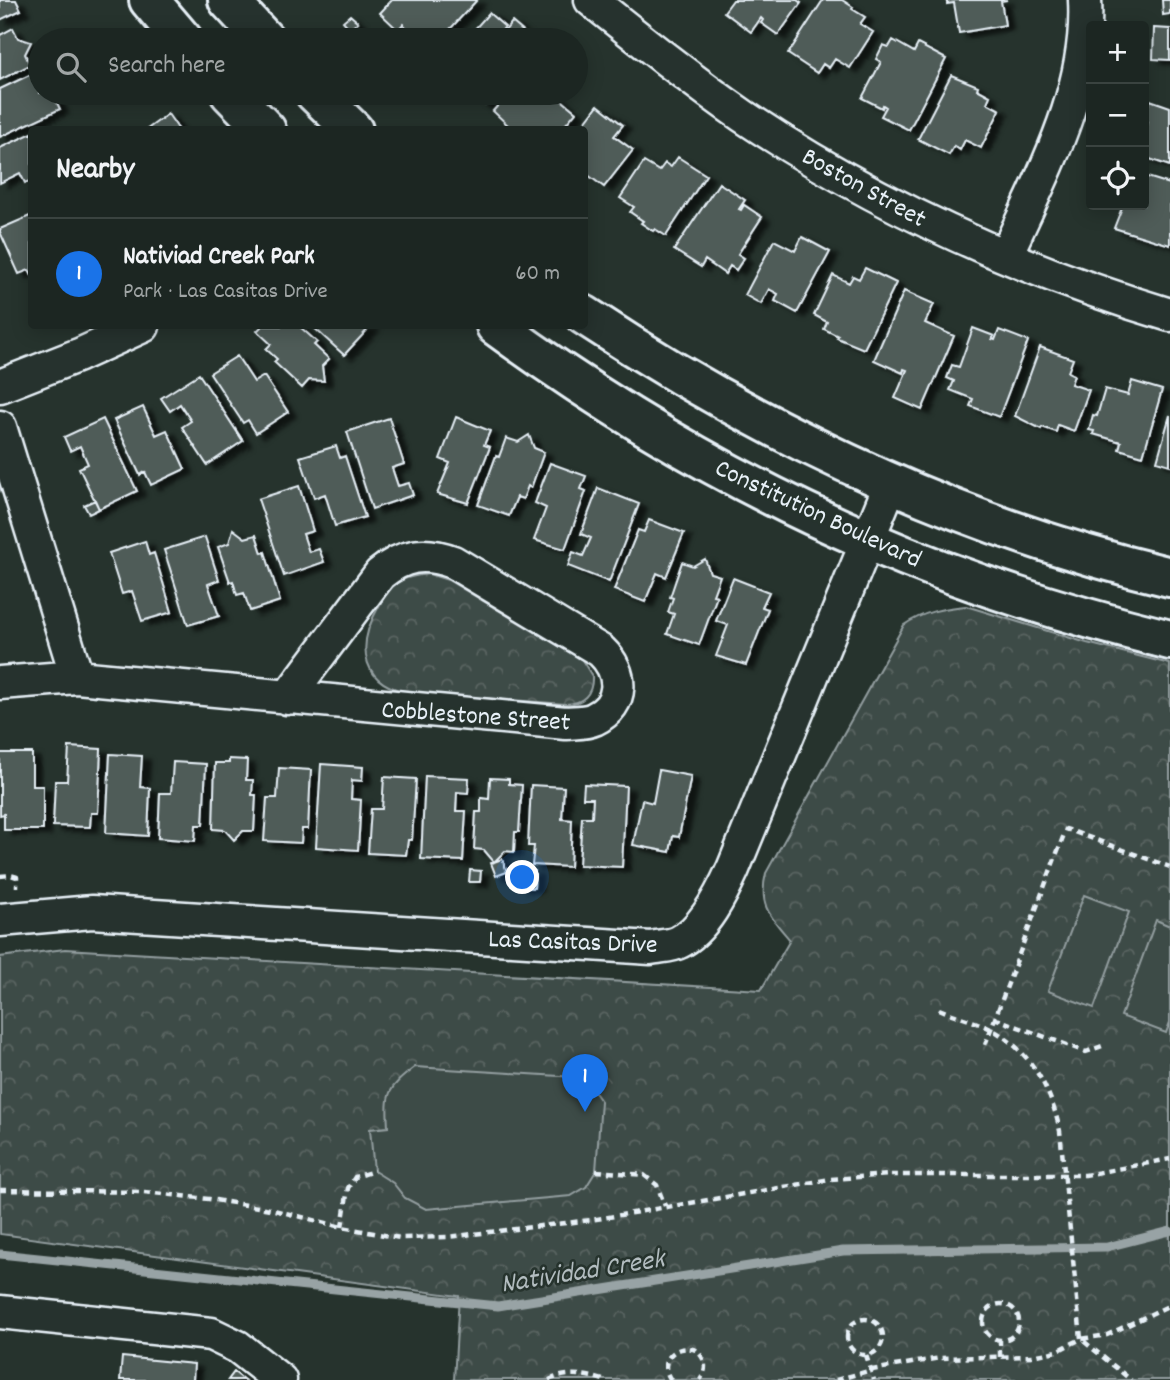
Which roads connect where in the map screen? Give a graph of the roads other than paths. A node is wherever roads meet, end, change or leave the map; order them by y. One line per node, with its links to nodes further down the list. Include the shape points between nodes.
1 (149, 0): 5 (main road)
2 (228, 0): 6 (main road)
3 (591, 0): 11 (street, Boston Street, via 703,87 786,142 920,218)
4 (1085, 0): 11 (street, via 1084,41 1070,106)
5 (173, 28)
6 (254, 28)
7 (241, 105): 9 (main road)
8 (327, 105): 10 (main road)
9 (261, 126)
10 (349, 126)
11 (1006, 255): 12 (street, Boston Street, via 1096,292)
12 (1170, 315)
13 (588, 318): 18 (main road, via 793,437)
14 (136, 329): 16 (street)
15 (500, 329): 19 (main road, Constitution Boulevard, via 618,410 718,467)
16 (0, 386)
17 (0, 427): 22 (street)
18 (891, 483): 19 (street, Las Casitas Drive); 20 (main road, via 997,524)
19 (868, 541): 21 (main road, Constitution Boulevard, via 1116,627); 25 (street, Las Casitas Drive, via 729,879 702,922 679,942 651,948 92,912)
20 (1170, 577)
21 (1170, 640)
22 (77, 677): 23 (street, Cobblestone Street); 24 (street, Cobblestone Street)
23 (0, 683)
24 (287, 698): 24 (street, Cobblestone Street, via 566,723 594,719 605,711 613,701 618,680 616,669 601,651 453,562 425,555 398,561 380,574)
25 (0, 920)
26 (0, 1312): 27 (street, via 211,1334 238,1347)
27 (279, 1380)

